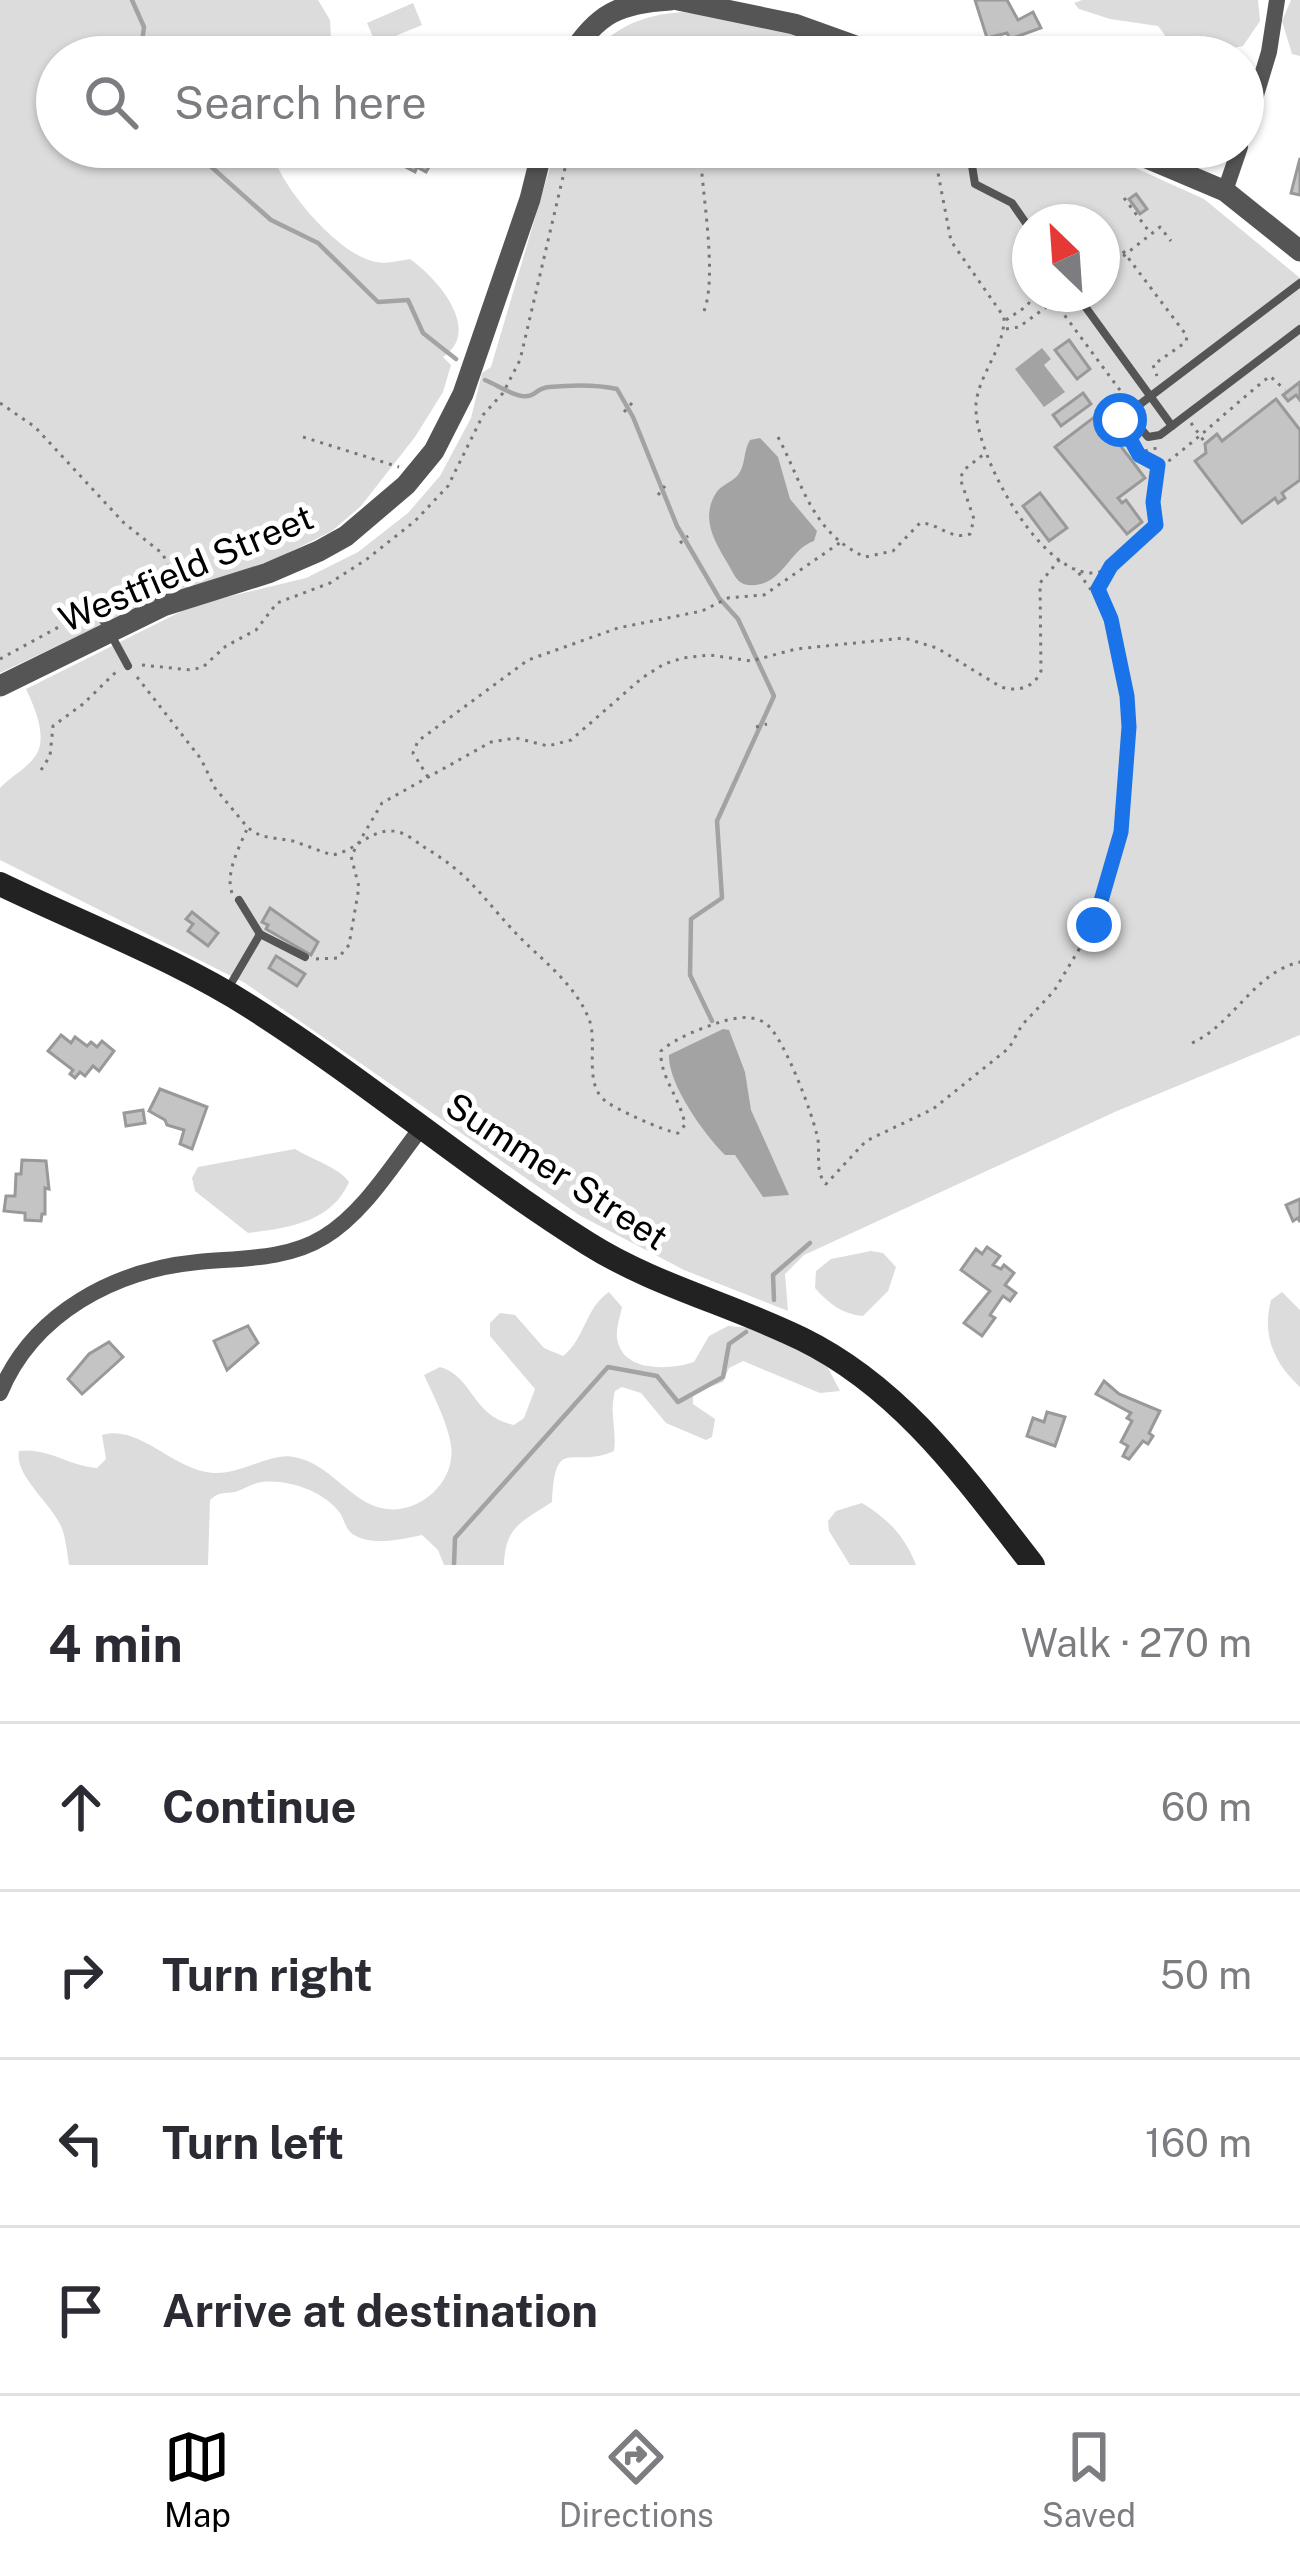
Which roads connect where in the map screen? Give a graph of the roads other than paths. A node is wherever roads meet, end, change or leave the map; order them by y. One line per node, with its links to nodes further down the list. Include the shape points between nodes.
1 (674, 0): 3 (street, via 632,2); 4 (street)
2 (1277, 0): 5 (street)
3 (584, 36)
4 (827, 36)
5 (1264, 69)
6 (538, 168): 19 (street, Westfield Street, via 463,394 415,475 319,551)
7 (972, 168): 11 (lane, via 975,184)
8 (1171, 168): 10 (street)
9 (1233, 168): 10 (street)
10 (1225, 190): 12 (street)
11 (1013, 204)
12 (1300, 251)
13 (1300, 283): 16 (lane)
14 (1089, 312): 16 (lane)
15 (1300, 329): 17 (lane)
16 (1150, 396): 17 (lane); 17 (lane, via 1132,412 1145,436)
17 (1172, 426)
18 (97, 609): 19 (lane)
19 (109, 631): 20 (lane); 21 (street, Westfield Street)
20 (128, 666)
21 (0, 686)
22 (0, 884): 26 (main road, Summer Street)
23 (239, 900): 24 (lane)
24 (260, 934): 25 (lane); 26 (lane)
25 (305, 958)
26 (225, 993): 27 (main road, Summer Street)
27 (422, 1127): 28 (street, via 322,1239 101,1288 34,1337); 29 (main road, Summer Street, via 588,1244 845,1365 943,1448)
28 (0, 1393)
29 (1033, 1565)

